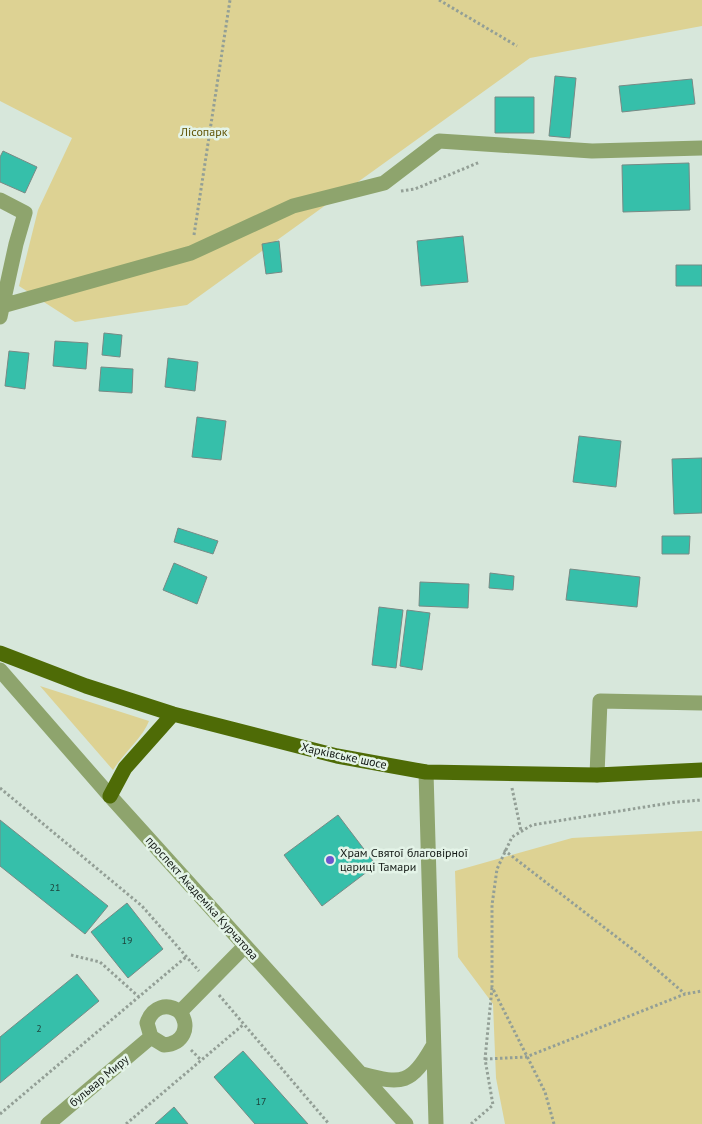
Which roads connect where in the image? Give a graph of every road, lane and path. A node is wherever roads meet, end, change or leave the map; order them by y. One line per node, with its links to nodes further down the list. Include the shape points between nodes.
1 (230, 0): 6 (path)
2 (439, 0): 3 (path)
3 (517, 46)
4 (702, 148): 6 (street, via 592,151 439,141 384,183 294,206)
5 (0, 200): 7 (street, via 25,213)
6 (191, 253): 7 (street)
7 (1, 312)
8 (0, 653): 11 (main road, Харківське шосе, via 86,686)
9 (0, 670): 17 (street, проспект Академіка Курчатова)
10 (702, 703): 15 (street, via 600,701)
11 (173, 714): 13 (main road, Харківське шосе, via 338,756); 17 (main road, via 125,768)
12 (702, 770): 15 (main road, Харківське шосе)
13 (426, 772): 14 (main road, Харківське шосе); 33 (street)
14 (508, 774): 15 (main road, Харківське шосе); 19 (path)
15 (597, 775)
16 (0, 788): 23 (path, via 142,906)
17 (110, 796): 21 (street, проспект Академіка Курчатова)
18 (702, 800): 19 (path, via 532,825)
19 (521, 831): 20 (path, via 512,837)
20 (504, 850): 25 (path, via 497,869 492,905); 27 (path, via 640,955)
21 (245, 946): 24 (street); 36 (street, проспект Академіка Курчатова)
22 (71, 954): 28 (path, via 100,962)
23 (186, 957): 24 (path); 28 (path)
24 (209, 983): 30 (street); 31 (path)
25 (492, 987): 34 (path); 35 (path)
26 (702, 991): 27 (path)
27 (685, 994): 34 (path)
28 (139, 996): 29 (path); 37 (path)
29 (153, 1012): 30 (street, via 163,1006); 32 (street, via 147,1023)
30 (180, 1012): 32 (street, via 186,1022 184,1034 176,1043 164,1045)
31 (244, 1024): 39 (path); 40 (path)
32 (151, 1037): 38 (street, бульвар Миру)
33 (433, 1046): 36 (street, via 410,1078 391,1082); 42 (street)
34 (526, 1057): 35 (path); 44 (path, via 545,1092)
35 (485, 1059): 43 (path, via 493,1105)
36 (362, 1074): 41 (street, проспект Академіка Курчатова)
37 (0, 1114)
38 (48, 1124)
39 (126, 1124)
40 (329, 1124)
41 (406, 1124)
42 (436, 1124)
43 (471, 1124)
44 (554, 1124)

